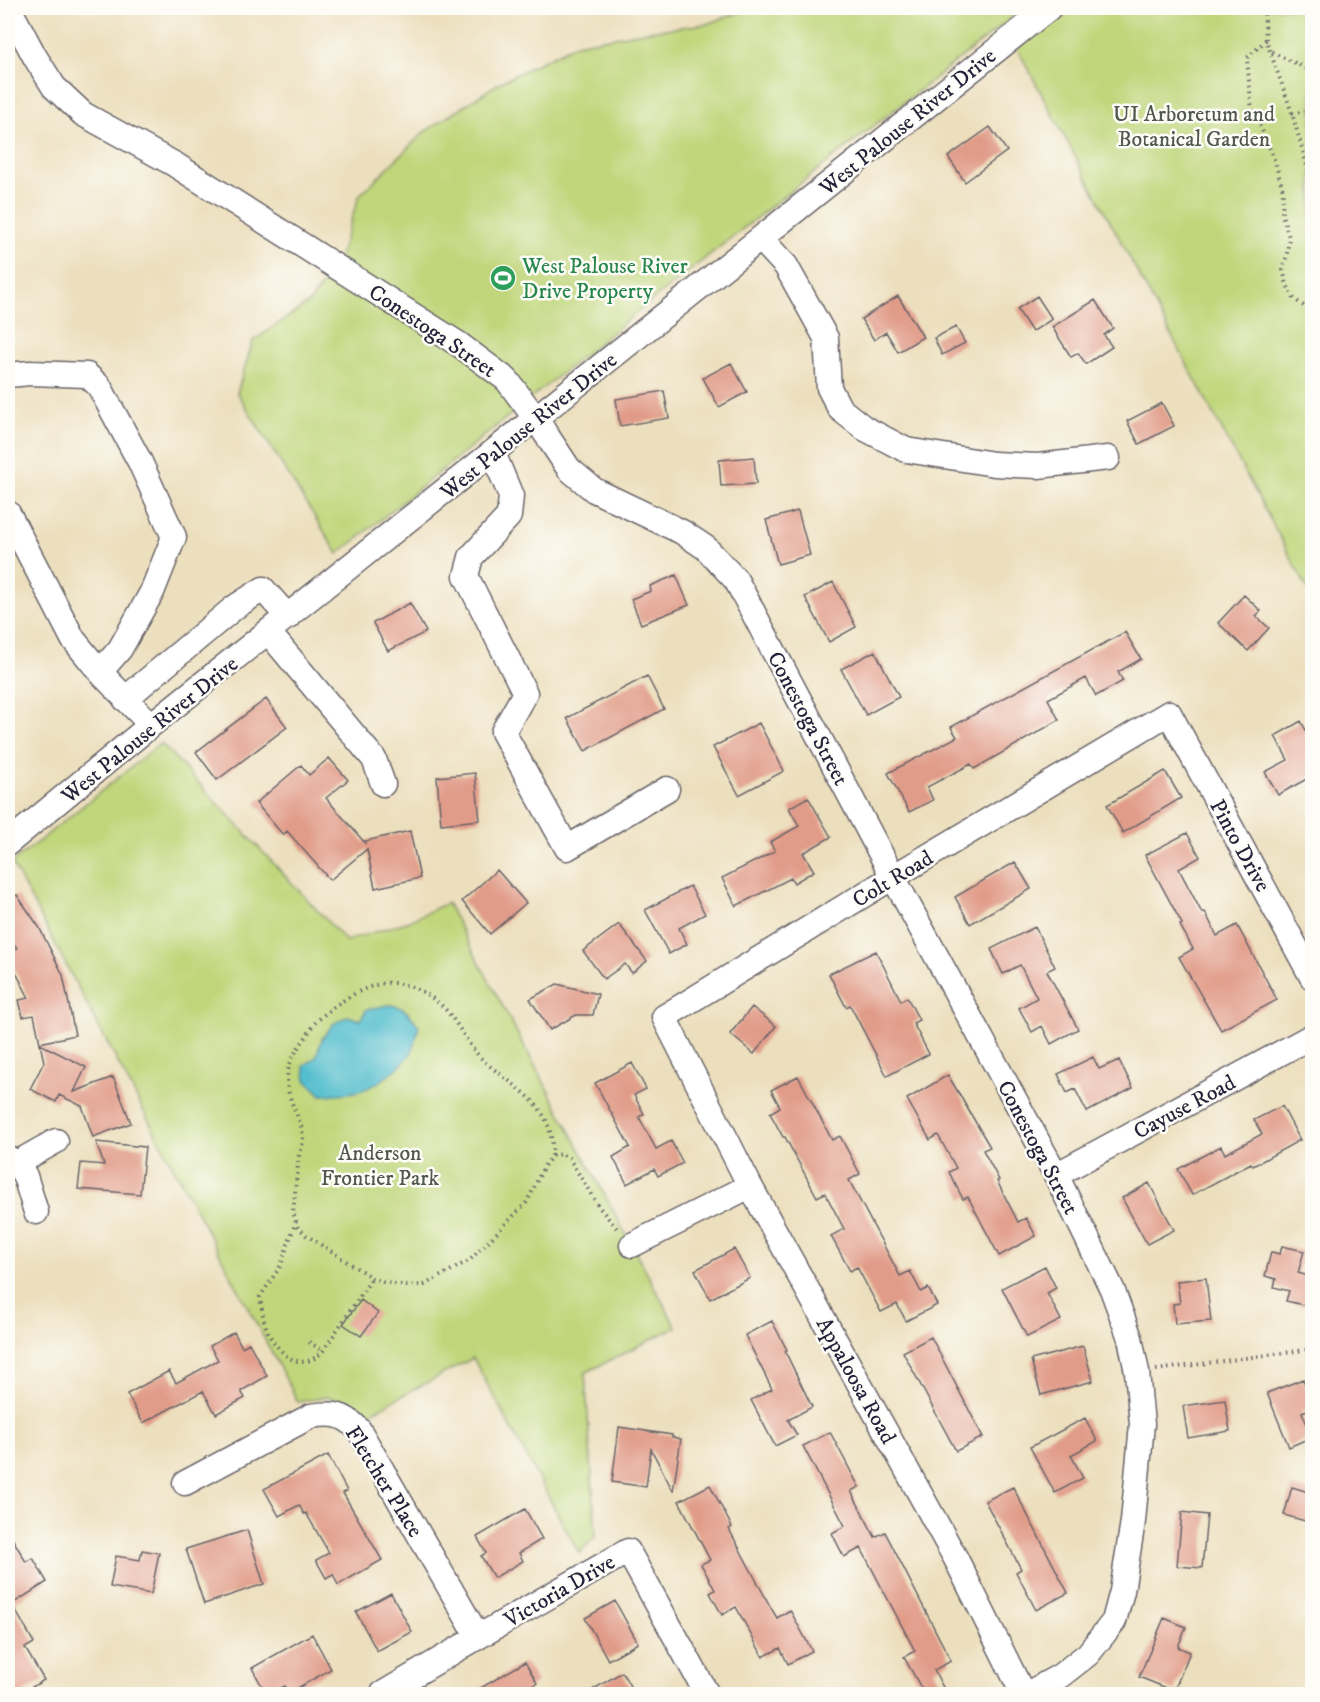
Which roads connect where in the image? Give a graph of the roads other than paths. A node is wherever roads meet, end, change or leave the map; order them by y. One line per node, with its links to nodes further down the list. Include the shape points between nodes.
1 (9, 8): 5 (street, Conestoga Street, via 54,87 83,114 174,164 460,345 507,380)
2 (1049, 8): 3 (street, West Palouse River Drive)
3 (761, 239): 5 (street, West Palouse River Drive); 7 (street, via 786,266 826,338 829,388 840,409 864,428 906,450 994,464 1038,466)
4 (8, 375): 11 (street, via 87,375 99,386 174,537 152,592 120,649)
5 (536, 419): 6 (street, West Palouse River Drive); 18 (street, Conestoga Street, via 569,469 594,490 682,532 706,548 736,580)
6 (493, 453): 9 (street, West Palouse River Drive); 16 (street, via 511,496 509,516 471,557 466,576 525,693 503,732 567,848)
7 (1108, 458)
8 (8, 513): 11 (street, via 73,639)
9 (288, 617): 10 (street, West Palouse River Drive); 12 (street, via 263,589 235,607)
10 (269, 633): 14 (street, West Palouse River Drive); 15 (street, via 374,759)
11 (100, 672): 12 (street)
12 (125, 699): 14 (street)
13 (1169, 713): 18 (street, Colt Road); 19 (street, Pinto Drive)
14 (151, 725): 17 (street, West Palouse River Drive)
15 (383, 784)
16 (667, 789)
17 (8, 843)
18 (893, 877): 21 (street, Colt Road, via 664,1017); 24 (street, Conestoga Street)
19 (1312, 976)
20 (1312, 1036): 24 (street, Cayuse Road)
21 (689, 1066): 25 (street, Appaloosa Road)
22 (56, 1141): 23 (street)
23 (12, 1160): 26 (street, via 25,1176)
24 (1056, 1175): 32 (street, Conestoga Street, via 1112,1289 1130,1338 1143,1424 1133,1521 1114,1621 1088,1654 1060,1676)
25 (750, 1186): 27 (street); 32 (street, Appaloosa Road, via 956,1559)
26 (36, 1212)
27 (632, 1245)
28 (185, 1483): 29 (street, Fletcher Place, via 311,1416 339,1415 359,1430)
29 (478, 1636): 30 (street, Victoria Drive); 31 (street, Victoria Drive, via 628,1551)
30 (382, 1695)
31 (707, 1695)
32 (1025, 1695)

